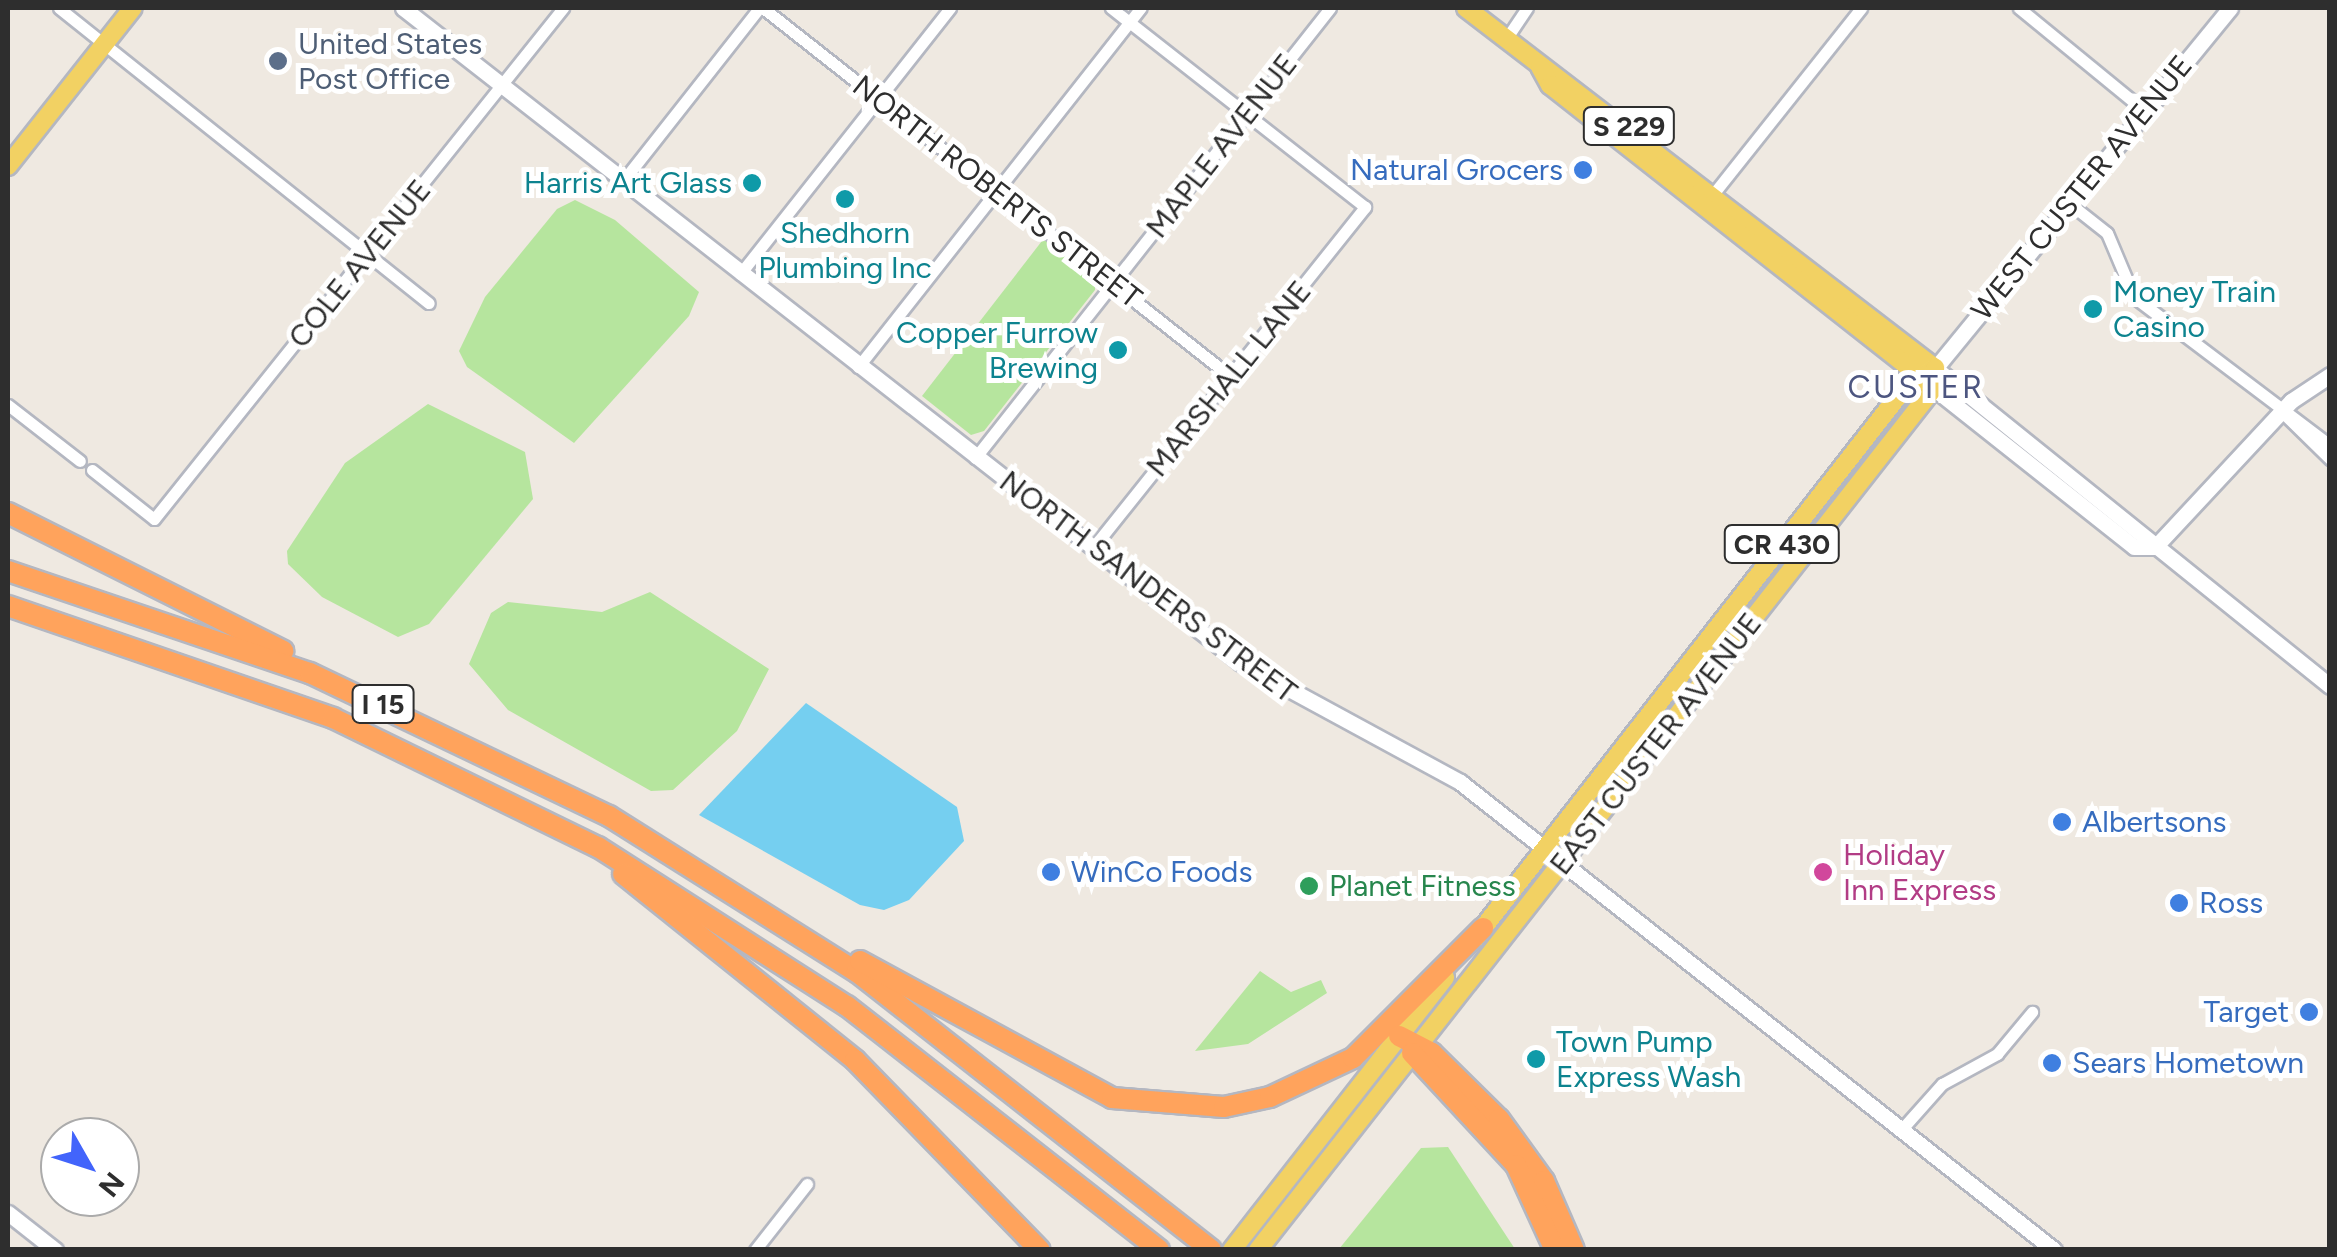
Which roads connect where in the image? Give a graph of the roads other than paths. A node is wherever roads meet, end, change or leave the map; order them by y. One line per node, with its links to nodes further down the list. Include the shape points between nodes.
1 (59, 8): 17 (street)
2 (133, 8): 17 (main road)
3 (403, 8): 19 (street, NORTH SANDERS STREET)
4 (563, 8): 19 (street, COLE AVENUE)
5 (761, 8): 20 (street, NORTH ROBERTS STREET); 24 (street)
6 (950, 8): 20 (street)
7 (1111, 8): 15 (street)
8 (1140, 8): 15 (street)
9 (1330, 8): 22 (street, MAPLE AVENUE)
10 (1466, 8): 16 (main road, S 229)
11 (1528, 8): 16 (street)
12 (1861, 8): 26 (street)
13 (2230, 8): 21 (street, WEST CUSTER AVENUE)
14 (2027, 10): 21 (street)
15 (1130, 22): 22 (street); 25 (street)
16 (1506, 39): 18 (main road, S 229)
17 (104, 44): 23 (main road); 28 (street)
18 (1540, 66): 26 (main road, S 229); 34 (main road, S 229, via 1550,85)
19 (502, 86): 24 (street, NORTH SANDERS STREET); 28 (street, COLE AVENUE)
20 (878, 98): 25 (street, NORTH ROBERTS STREET); 29 (street)
21 (2145, 111): 27 (street, WEST CUSTER AVENUE)
22 (1247, 115): 30 (street, MAPLE AVENUE); 36 (street, MARSHALL LANE, via 1365,208)
23 (8, 166)
24 (623, 181): 29 (street, NORTH SANDERS STREET)
25 (996, 191): 30 (street, NORTH ROBERTS STREET); 32 (street)
26 (1714, 193): 33 (main road, S 229)
27 (2069, 204): 33 (street, WEST CUSTER AVENUE); 39 (street, via 2107,233 2134,296)
28 (368, 255): 31 (street); 44 (street, COLE AVENUE, via 154,518)
29 (740, 274): 32 (street, NORTH SANDERS STREET)
30 (1114, 284): 36 (street, NORTH ROBERTS STREET); 41 (street, MAPLE AVENUE)
31 (429, 302)
32 (858, 366): 41 (street, NORTH SANDERS STREET)
33 (1936, 368): 34 (main road); 37 (main road); 46 (street, S 229)
34 (1916, 374): 37 (street, S 229); 53 (main road, EAST CUSTER AVENUE / CR 430)
35 (2330, 375): 39 (street)
36 (1232, 377): 47 (street, MARSHALL LANE)
37 (1934, 388): 46 (street, S 229, via 2134,547); 54 (main road, EAST CUSTER AVENUE / CR 430)
38 (8, 405): 43 (street)
39 (2280, 412): 40 (street); 42 (street); 46 (street)
40 (2330, 446)
41 (975, 458): 47 (street, NORTH SANDERS STREET)
42 (2330, 460)
43 (80, 461)
44 (92, 470)
45 (8, 513): 51 (highway)
46 (2155, 546): 50 (street, S 229)
47 (1092, 549): 53 (street, NORTH SANDERS STREET, via 1280,691 1430,763)
48 (8, 571): 51 (highway, I 15)
49 (8, 606): 52 (highway, I 15, via 281,697)
50 (2330, 686)
51 (378, 702): 55 (highway, I 15, via 560,790)
52 (566, 830): 65 (highway, via 810,1020); 66 (highway, I 15, via 817,984)
53 (1544, 849): 54 (street, NORTH SANDERS STREET); 56 (main road, EAST CUSTER AVENUE / CR 430)
54 (1562, 863): 58 (main road, EAST CUSTER AVENUE / CR 430); 59 (street, NORTH SANDERS STREET)
55 (735, 890): 56 (highway, via 1077,1084 1180,1109 1270,1097 1353,1058); 67 (highway, I 15, via 902,1005)
56 (1483, 928): 58 (main road, EAST CUSTER AVENUE / CR 430)
57 (2032, 1012): 59 (street, via 1997,1054 1942,1084)
58 (1410, 1044): 62 (main road, EAST CUSTER AVENUE / CR 430); 68 (main road, EAST CUSTER AVENUE / CR 430); 69 (highway, via 1505,1149); 70 (highway, via 1516,1139)
59 (1901, 1130): 71 (street, NORTH SANDERS STREET)
60 (807, 1184): 64 (street)
61 (8, 1213): 63 (street)
62 (1261, 1246)
63 (55, 1250)
64 (755, 1250)
65 (1040, 1250)
66 (1159, 1250)
67 (1214, 1250)
68 (1232, 1250)
69 (1556, 1250)
70 (1574, 1250)
71 (2054, 1250)

